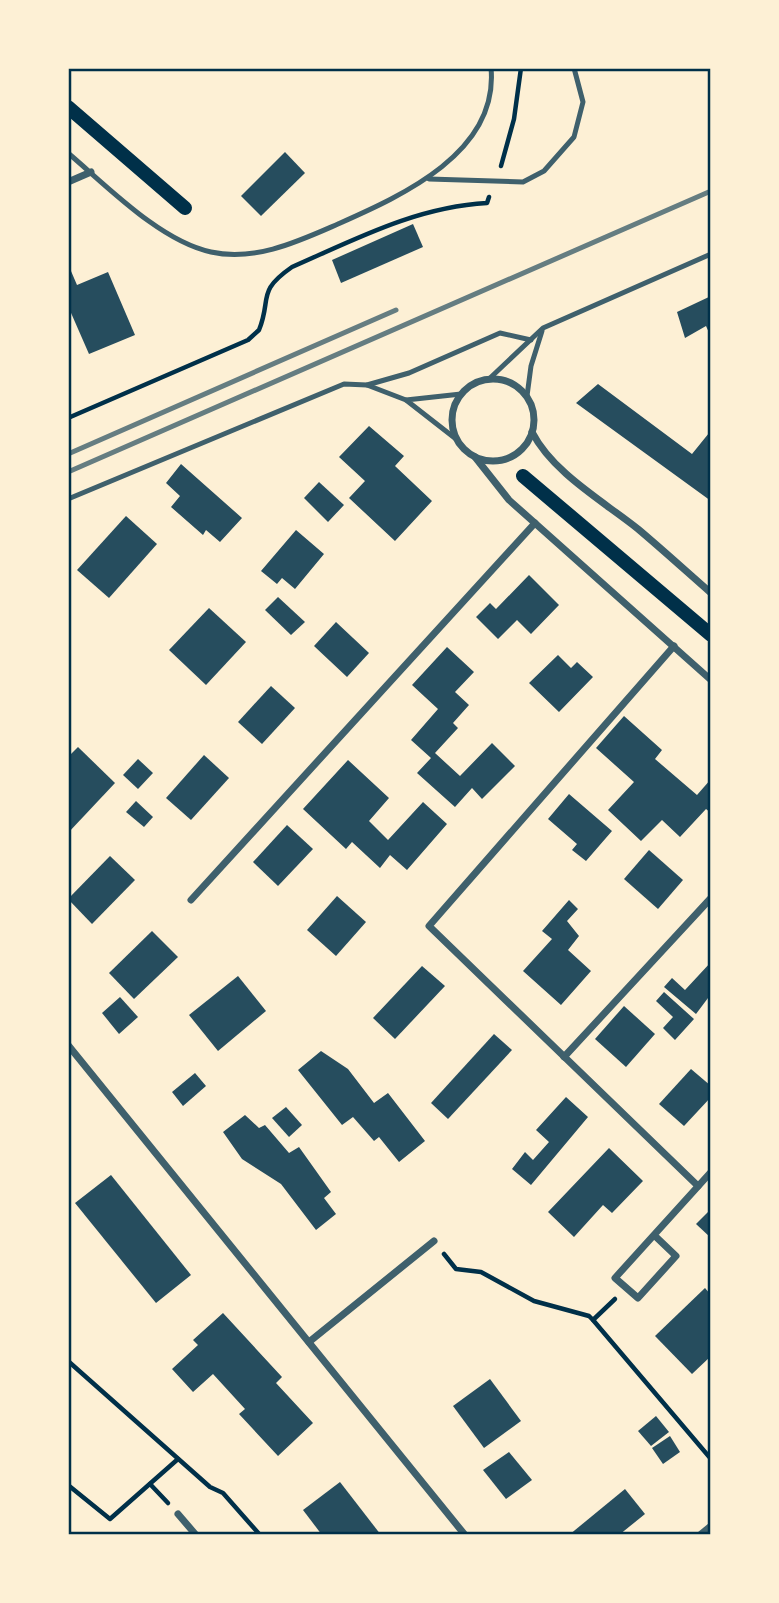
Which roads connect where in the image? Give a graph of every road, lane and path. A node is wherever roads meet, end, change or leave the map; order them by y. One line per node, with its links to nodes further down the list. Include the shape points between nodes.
1 (491, 68): 7 (lane, via 486,106 474,130)
2 (521, 68): 8 (path, via 513,119)
3 (575, 68): 8 (lane, via 583,102 574,137 544,171 523,182)
4 (68, 107): 10 (main road)
5 (68, 153): 6 (lane)
6 (91, 172): 7 (lane, via 167,233 213,253 253,253 292,244); 9 (street)
7 (429, 179): 8 (lane)
8 (495, 181): 19 (path, via 487,202 409,216 292,267 276,279 264,300 259,330 248,340)
9 (68, 183)
10 (185, 208)
11 (711, 254): 12 (lane)
12 (543, 328): 13 (lane); 17 (lane)
13 (531, 340): 14 (lane); 15 (lane, via 500,333 409,373)
14 (489, 379): 16 (street, via 474,383); 17 (street, via 510,383)
15 (367, 385): 18 (lane); 24 (lane, via 344,384)
16 (461, 394): 18 (lane); 21 (street, via 452,413)
17 (527, 396): 20 (street)
18 (406, 400): 21 (lane)
19 (68, 418)
20 (532, 432): 22 (street, via 521,450 507,458); 26 (street, via 540,447 564,470)
21 (456, 439): 22 (street)
22 (475, 457): 25 (street, via 509,500)
23 (523, 475): 27 (main road)
24 (68, 499)
25 (535, 523): 28 (street); 31 (street)
26 (711, 593)
27 (711, 635)
28 (674, 646): 29 (street); 33 (street, via 429,926)
29 (711, 680)
30 (711, 898): 33 (street)
31 (191, 900)
32 (68, 1045): 40 (street)
33 (564, 1057): 35 (street)
34 (711, 1172): 35 (street)
35 (698, 1186): 36 (street)
36 (654, 1235): 38 (street, via 615,1278); 38 (street, via 676,1256 638,1298)
37 (434, 1241): 39 (path, via 456,1269 481,1272 519,1295); 40 (street)
38 (626, 1287): 39 (path)
39 (593, 1320): 43 (path)
40 (309, 1342): 50 (street)
41 (68, 1361): 42 (path)
42 (178, 1459): 44 (path); 49 (path, via 223,1493)
43 (711, 1459)
44 (150, 1484): 45 (path, via 110,1519); 46 (path)
45 (68, 1485)
46 (178, 1514): 48 (street)
47 (711, 1526): 51 (street)
48 (196, 1535)
49 (260, 1535)
50 (465, 1535)
51 (700, 1535)

